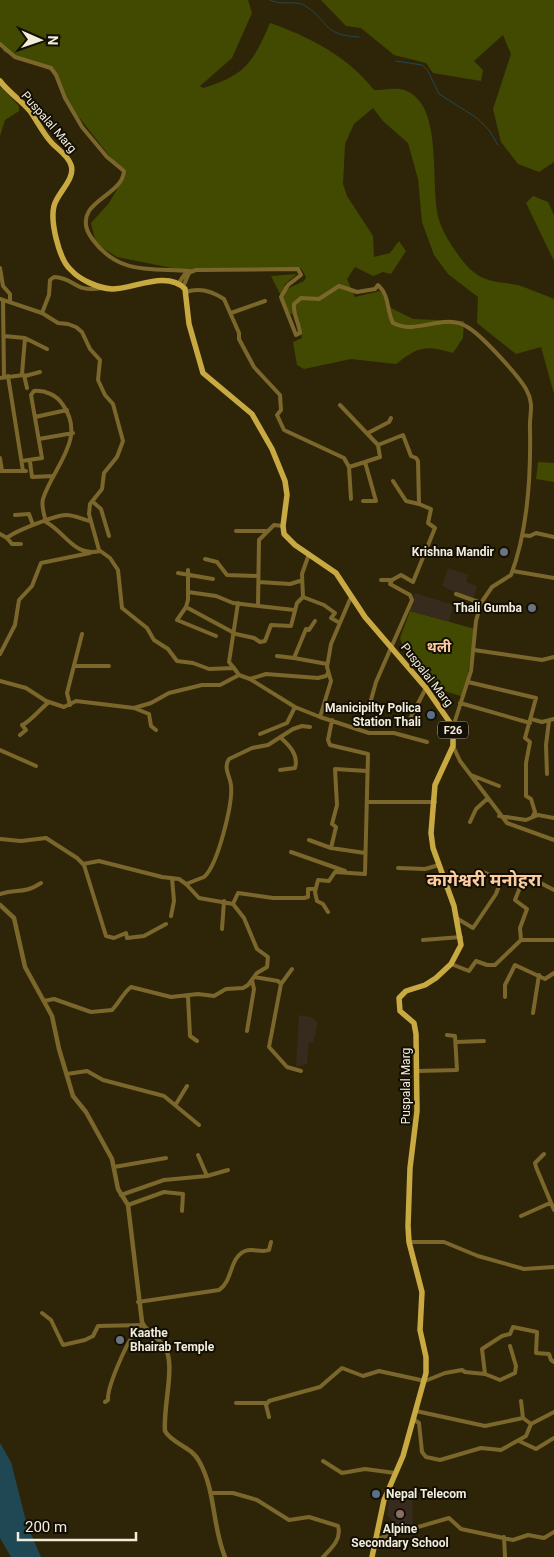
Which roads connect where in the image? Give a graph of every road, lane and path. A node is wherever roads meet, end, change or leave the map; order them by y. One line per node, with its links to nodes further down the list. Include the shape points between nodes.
1 (0, 44): 4 (street, via 15,57 51,68 82,128 124,172 122,180 95,204 86,218 87,231 95,243 110,260 135,268)
2 (0, 81): 5 (main road, Puspalal Marg, via 30,111 50,141 72,165 72,172 54,209 60,250 65,264 73,273)
3 (0, 268): 9 (street)
4 (190, 272): 6 (street, via 185,274); 51 (street, via 298,268 301,275 288,284 281,297 296,335 300,333 294,310 297,301 319,299 339,286 357,292 375,289 378,285 387,296 393,323 401,328 447,321 469,328 508,366 526,389 533,410 530,419 531,466)
5 (104, 288): 6 (main road, via 151,282); 10 (street, via 82,290 60,277 54,277 50,280 49,295)
6 (182, 288): 11 (street, via 218,295); 47 (main road, via 203,373 252,414 286,481)
7 (2, 299): 9 (street); 12 (street)
8 (265, 301): 11 (street)
9 (10, 302): 10 (street)
10 (42, 313): 41 (street, via 82,332 100,360 98,380 105,396 113,404 121,430 123,441 117,456 106,469 100,493)
11 (232, 314): 33 (street, via 238,339 254,367 280,395 281,410 277,415 284,430 344,458)
12 (2, 322): 13 (street)
13 (4, 336): 14 (street); 16 (street)
14 (24, 338): 15 (street); 18 (street)
15 (47, 349)
16 (2, 357): 19 (street)
17 (40, 372): 18 (street)
18 (24, 375): 19 (street); 20 (street)
19 (4, 377): 30 (street)
20 (27, 388)
21 (340, 405): 26 (street)
22 (67, 410): 23 (street); 23 (street, via 56,397 44,391 34,391 31,395); 25 (street)
23 (35, 417): 27 (street)
24 (391, 418): 26 (street)
25 (73, 433): 27 (street); 37 (street)
26 (368, 433): 28 (street)
27 (39, 439): 31 (street, via 42,458)
28 (378, 445): 32 (street, via 380,457); 42 (street, via 403,435 411,456 418,461)
29 (0, 458): 34 (street)
30 (22, 462): 31 (street); 35 (street)
31 (30, 462): 36 (street)
32 (364, 462): 33 (street); 40 (street, via 376,501)
33 (349, 467): 39 (street)
34 (1, 471): 35 (street)
35 (23, 471): 36 (street)
36 (30, 471): 37 (street, via 34,478)
37 (53, 476): 45 (street, via 42,500)
38 (393, 481): 42 (street, via 406,500)
39 (351, 499)
40 (363, 501)
41 (93, 502): 44 (street, via 90,504); 52 (street, via 101,508)
42 (419, 504): 67 (street, via 431,509 428,523 435,528 413,582 401,575)
43 (15, 515): 46 (street, via 29,514)
44 (90, 521): 45 (street, via 61,515); 56 (street)
45 (46, 522): 46 (street); 57 (street, via 75,548)
46 (33, 525): 54 (street)
47 (283, 526): 49 (street, via 274,525); 58 (main road, Puspalal Marg / F26, via 286,537)
48 (236, 531): 49 (street)
49 (266, 531): 63 (street, via 258,540)
50 (0, 534): 54 (street)
51 (522, 535): 53 (street, via 536,533); 60 (street)
52 (109, 536)
53 (554, 537)
54 (7, 538): 55 (street, via 12,544)
55 (22, 544)
56 (102, 551): 57 (street); 93 (street, via 118,570 122,608 147,628 154,640 168,649 175,659 209,669)
57 (93, 552): 86 (street, via 41,563 32,586 19,600 15,625)
58 (309, 554): 72 (street, via 302,574); 73 (main road, Puspalal Marg / F26, via 336,572)
59 (205, 559): 63 (street, via 217,562 227,575)
60 (512, 571): 64 (street); 75 (street, via 509,578 486,593)
61 (187, 572): 62 (street); 65 (street); 70 (street)
62 (178, 573)
63 (258, 576): 69 (street)
64 (554, 578)
65 (213, 579)
66 (381, 580): 67 (street)
67 (392, 580): 84 (street, via 390,584 410,595 412,600)
68 (300, 581): 69 (street, via 290,584)
69 (259, 582): 76 (street)
70 (188, 592): 74 (street); 77 (street)
71 (456, 594): 75 (street)
72 (303, 596): 78 (street); 80 (street, via 335,612 331,618)
73 (351, 598): 80 (street); 84 (main road, Puspalal Marg / F26)
74 (238, 603): 76 (street); 81 (street)
75 (482, 603): 85 (street, via 476,622)
76 (258, 605): 78 (street)
77 (186, 607): 81 (street); 83 (street, via 177,620)
78 (294, 610): 81 (street, via 291,626 271,625 265,641)
79 (316, 621): 89 (street, via 309,630 306,629)
80 (340, 624): 90 (street)
81 (233, 633): 93 (street, via 229,662)
82 (82, 634): 91 (street)
83 (216, 636)
84 (392, 647): 99 (main road, Puspalal Marg / F26); 100 (street)
85 (474, 650): 88 (street, via 542,660); 98 (street)
86 (0, 654)
87 (277, 656): 89 (street)
88 (554, 657)
89 (294, 658): 90 (street)
90 (327, 664): 94 (street)
91 (74, 666): 92 (street); 103 (street, via 67,692)
92 (108, 666)
93 (234, 668): 95 (street)
94 (328, 673): 96 (street, via 318,678 266,674); 106 (street, via 331,681)
95 (239, 675): 96 (street); 105 (street, via 220,685 168,693)
96 (250, 679): 104 (street)
97 (0, 681): 101 (street, via 26,688)
98 (468, 682): 102 (street); 110 (street, via 536,698)
99 (426, 688): 109 (street); 113 (main road, Puspalal Marg / F26)
100 (371, 700)
101 (49, 702): 103 (street, via 64,707); 116 (street, via 22,725 26,730)
102 (460, 703): 110 (street); 113 (street)
103 (70, 705): 105 (street, via 76,701)
104 (295, 707): 106 (street); 115 (street, via 287,723)
105 (134, 708): 114 (street, via 148,714 151,726)
106 (320, 717): 108 (street)
107 (554, 719): 111 (street)
108 (332, 720): 118 (street, via 369,732 394,733); 123 (street, via 328,743 368,754)
109 (410, 721)
110 (530, 721): 111 (street); 131 (street, via 525,738 530,742 526,791 535,812)
111 (549, 721): 125 (street)
112 (310, 727): 117 (street, via 302,726)
113 (453, 727): 119 (main road, Puspalal Marg / F26)
114 (156, 730)
115 (260, 734)
116 (20, 735)
117 (280, 737): 122 (street, via 292,749 296,764 295,768); 147 (street, via 268,745 244,751 227,763 226,773 231,787 218,853 207,875)
118 (427, 742)
119 (453, 746): 124 (street); 129 (main road, Puspalal Marg / F26, via 437,779)
120 (0, 750): 121 (street)
121 (36, 766)
122 (280, 770)
123 (367, 771): 128 (street); 137 (street, via 336,769 337,805 332,824 336,827)
124 (470, 774): 126 (street); 127 (street)
125 (547, 774)
126 (499, 786)
127 (487, 799): 130 (street); 133 (street, via 476,809)
128 (368, 802): 129 (street); 139 (street)
129 (434, 802): 141 (main road, Puspalal Marg / F26, via 432,840)
130 (500, 816): 131 (street, via 526,820); 136 (street, via 516,828)
131 (533, 816): 132 (street)
132 (554, 818)
133 (470, 822)
134 (0, 839): 140 (street, via 46,838)
135 (309, 840): 137 (street)
136 (554, 840)
137 (331, 848): 139 (street)
138 (292, 852): 144 (street)
139 (365, 853): 144 (street, via 365,874)
140 (84, 865): 145 (street, via 99,861); 157 (street, via 106,936 114,938 126,933 127,938 138,937)
141 (439, 865): 142 (street, via 425,869); 156 (main road, Puspalal Marg / F26)
142 (398, 868)
143 (479, 870): 156 (street, via 501,880 496,894 473,928)
144 (349, 872): 148 (street, via 335,872 329,881 318,880)
145 (172, 878): 147 (street); 155 (street, via 174,901)
146 (42, 883): 150 (street, via 28,891 11,890)
147 (186, 884): 151 (street, via 200,898)
148 (315, 889): 152 (street, via 308,889 308,897 304,898 238,893); 154 (street, via 316,902 323,904)
149 (554, 890): 161 (street, via 524,877 515,900 527,909 520,928)
150 (0, 894)
151 (224, 901): 152 (street); 158 (street)
152 (233, 904): 167 (street, via 244,918 257,949 268,957 267,967 257,972)
153 (0, 905): 171 (street, via 14,918 25,967)
154 (328, 912)
155 (171, 916)
156 (458, 919): 159 (main road, Puspalal Marg / F26)
157 (166, 924)
158 (222, 929)
159 (461, 937): 160 (street); 163 (main road, Puspalal Marg / F26)
160 (423, 940)
161 (521, 940): 162 (street); 163 (street, via 495,965 476,961 468,971)
162 (554, 940)
163 (451, 964): 179 (main road, Puspalal Marg / F26, via 430,983 402,994 398,1002 400,1011 414,1023)
164 (292, 968): 168 (street)
165 (554, 973): 166 (street, via 548,978)
166 (539, 976): 170 (street, via 514,966 505,985); 172 (street)
167 (253, 979): 168 (street); 169 (street, via 243,988 226,989 214,996); 173 (street)
168 (281, 984): 178 (street, via 269,1047 287,1067)
169 (188, 996): 171 (street, via 171,998 131,987 112,1010 91,1012 54,999); 175 (street, via 190,1036)
170 (505, 996)
171 (44, 1001): 180 (street, via 52,1016)
172 (533, 1013)
173 (247, 1031)
174 (447, 1035): 177 (street, via 455,1035)
175 (198, 1041)
176 (484, 1041): 177 (street)
177 (456, 1042): 179 (street, via 457,1070)
178 (302, 1071)
179 (418, 1072): 197 (main road, Puspalal Marg / F26, via 408,1198)
180 (67, 1074): 182 (street, via 87,1071 103,1080 164,1096); 187 (street, via 73,1096 86,1112)
181 (187, 1086): 182 (street)
182 (176, 1104): 183 (street)
183 (199, 1125)
184 (544, 1154): 191 (street, via 535,1164)
185 (198, 1155): 189 (street)
186 (166, 1158): 187 (street)
187 (114, 1167): 190 (street)
188 (228, 1170): 189 (street)
189 (207, 1176): 190 (street, via 164,1180)
190 (121, 1195): 192 (street)
191 (550, 1203): 193 (street); 195 (street)
192 (128, 1205): 194 (street, via 167,1192 182,1194); 199 (street)
193 (554, 1210)
194 (182, 1211)
195 (521, 1216)
196 (271, 1242): 199 (street, via 269,1250 249,1250 239,1255 228,1281 219,1290)
197 (409, 1242): 198 (street, via 444,1242 524,1269); 205 (main road, Puspalal Marg / F26, via 422,1292 420,1330 427,1363)
198 (554, 1267)
199 (138, 1302): 201 (street)
200 (42, 1313): 201 (street, via 51,1320 63,1345 93,1336 98,1326)
201 (143, 1325): 207 (street, via 127,1346); 220 (street, via 163,1343 169,1356 165,1431 195,1454 206,1474)
202 (510, 1346): 204 (street, via 515,1373 500,1380)
203 (554, 1362): 204 (street, via 549,1354 536,1352 537,1332 513,1327 510,1334 482,1349)
204 (484, 1374): 205 (street, via 454,1371)
205 (425, 1382): 209 (street, via 379,1371 363,1376 342,1368 320,1387); 210 (main road, Puspalal Marg / F26)
206 (521, 1401): 213 (street)
207 (105, 1402)
208 (236, 1403): 209 (street)
209 (267, 1403): 212 (street)
210 (416, 1411): 213 (street, via 485,1426); 214 (main road, Puspalal Marg / F26)
211 (554, 1412): 215 (street)
212 (269, 1417)
213 (524, 1418): 215 (street)
214 (413, 1419): 217 (street, via 419,1423 422,1452 426,1457 435,1459 481,1448 501,1450); 219 (main road, Puspalal Marg / F26)
215 (530, 1424): 217 (street, via 528,1433)
216 (554, 1438): 217 (street, via 536,1450)
217 (519, 1441)
218 (324, 1461): 219 (street, via 342,1473 365,1469)
219 (395, 1473): 223 (main road, Puspalal Marg / F26, via 384,1500)
220 (211, 1493): 224 (street); 225 (street, via 233,1493 257,1500 289,1520 309,1517 338,1526 339,1535)
221 (554, 1532): 222 (street, via 544,1538 528,1535 513,1540)
222 (504, 1538): 223 (street, via 461,1528 449,1518); 227 (street)
223 (377, 1539): 226 (main road, Puspalal Marg / F26)
224 (225, 1557)
225 (323, 1557)
226 (372, 1557)
227 (504, 1557)

